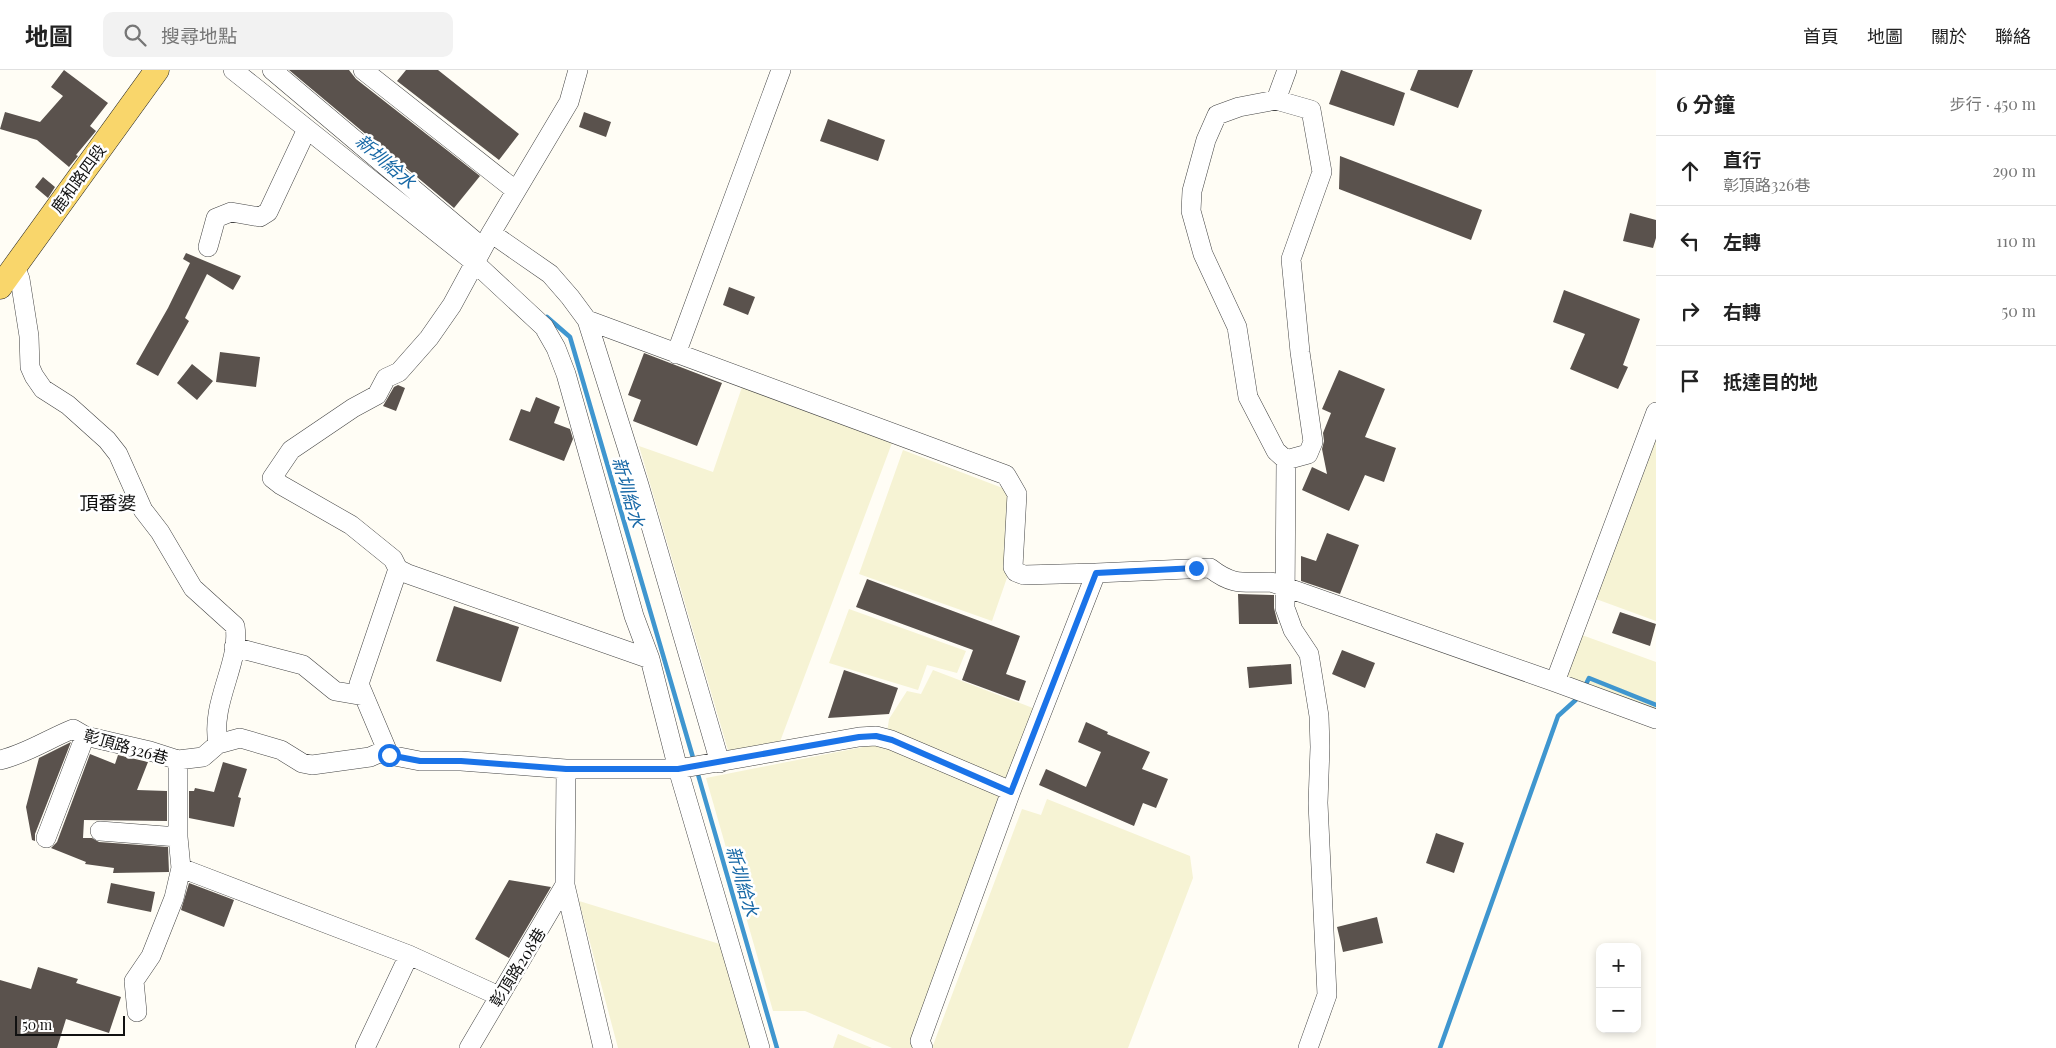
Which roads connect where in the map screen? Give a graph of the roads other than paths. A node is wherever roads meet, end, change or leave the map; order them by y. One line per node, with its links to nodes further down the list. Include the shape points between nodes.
1 (157, 70): 13 (main road, 鹿和路四段)
2 (233, 70): 9 (street)
3 (272, 70): 12 (street)
4 (363, 70): 10 (street)
5 (578, 70): 10 (street, via 569,102)
6 (781, 70): 16 (street)
7 (1287, 70): 8 (street)
8 (1276, 100): 18 (street, via 1311,110 1322,172 1291,258 1313,442 1308,454); 18 (street, via 1217,115 1206,140 1192,191 1191,210 1203,254 1237,327 1248,398 1276,451)
9 (307, 129): 11 (street, via 268,212 260,217 231,212 216,218); 12 (street)
10 (515, 190): 12 (street)
11 (208, 247)
12 (482, 247): 15 (street, via 550,274); 19 (street, via 452,305 399,372 386,378 377,395 291,450 272,478 351,525 393,559); 23 (street, via 544,327 556,348 634,616)
13 (15, 266): 14 (main road, 鹿和路四段); 22 (street, via 20,279 29,336 30,367 34,376 44,389 68,405 107,440 118,454 143,510 193,588 235,626)
14 (0, 287)
15 (587, 320): 16 (street); 32 (street, via 639,485)
16 (676, 354): 20 (street, via 1006,475 1016,494 1013,567 1016,572 1024,575)
17 (1656, 412): 24 (street)
18 (1286, 460): 21 (street)
19 (398, 569): 23 (street); 25 (street, via 359,684)
20 (1096, 573): 21 (street, via 1210,568 1235,583 1270,582); 34 (street)
21 (1284, 587): 24 (street); 48 (street, via 1285,608 1292,630 1309,654 1319,716 1318,803 1327,995)
22 (234, 647): 25 (street, via 303,665 335,691); 28 (street, via 216,720)
23 (650, 659): 32 (street)
24 (1555, 682): 26 (street)
25 (364, 696): 29 (street)
26 (1656, 720)
27 (85, 736): 30 (street, 彰頂路326巷, via 73,730 17,756); 31 (street, 彰頂路326巷, via 150,750); 37 (street)
28 (218, 744): 29 (street, 彰頂路326巷, via 240,738 281,750 302,763 312,765 379,753); 31 (street, 彰頂路326巷, via 203,757)
29 (389, 755): 33 (street, 彰頂路326巷, via 420,761)
30 (0, 760)
31 (178, 760): 36 (street)
32 (697, 766): 33 (street, 彰頂路326巷); 34 (street, 彰頂路326巷, via 876,736); 46 (street)
33 (566, 769): 39 (street)
34 (1011, 792): 47 (street, via 920,1041)
35 (100, 831): 36 (street)
36 (178, 836): 38 (street)
37 (46, 838)
38 (181, 868): 40 (street); 42 (street, via 174,898 151,956 134,981)
39 (565, 885): 41 (street, 彰頂路208巷); 45 (street)
40 (409, 955): 41 (street); 43 (street)
41 (499, 996): 44 (street, 彰頂路208巷)
42 (137, 1012)
43 (365, 1048)
44 (469, 1048)
45 (603, 1048)
46 (760, 1048)
47 (923, 1048)
48 (1308, 1048)

